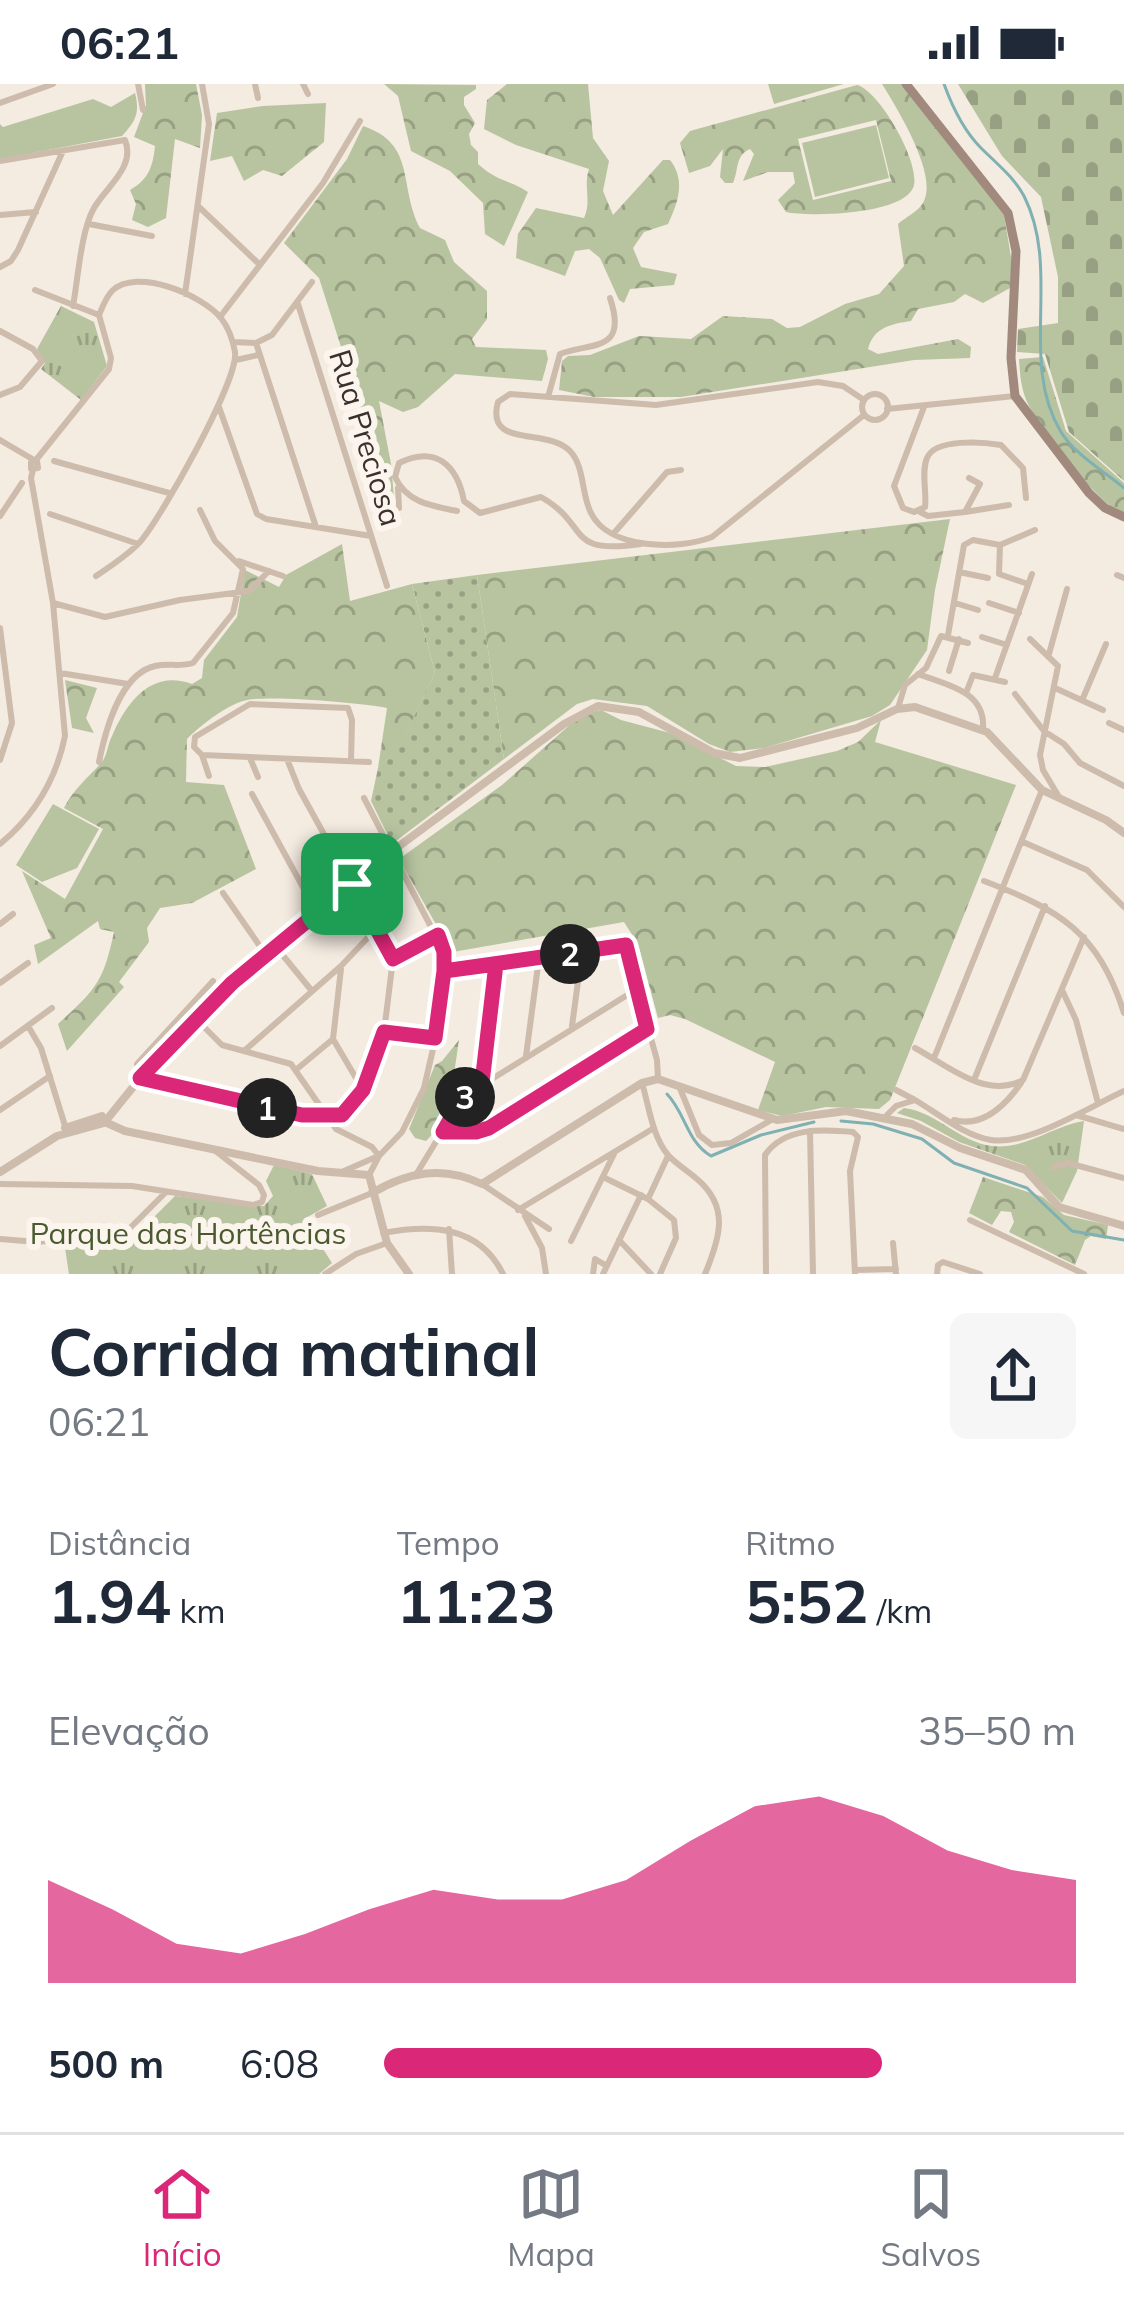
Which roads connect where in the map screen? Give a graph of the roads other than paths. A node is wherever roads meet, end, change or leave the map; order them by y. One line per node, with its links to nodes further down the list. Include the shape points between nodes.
1 (53, 84): 9 (street)
2 (137, 84): 10 (street)
3 (202, 84): 14 (street, via 209,112)
4 (255, 84): 8 (street)
5 (303, 84): 7 (street)
6 (906, 84): 35 (main road, via 1008,213 1016,251)
7 (308, 94)
8 (259, 98)
9 (0, 103)
10 (143, 110)
11 (360, 122): 19 (street)
12 (64, 149): 13 (street); 15 (street); 17 (street, via 125,140 129,148)
13 (0, 161)
14 (198, 206): 19 (street); 23 (street)
15 (36, 212): 16 (street); 20 (street)
16 (0, 214)
17 (89, 224): 18 (street); 26 (street)
18 (152, 236)
19 (258, 263): 28 (street)
20 (0, 267)
21 (312, 282): 25 (street)
22 (34, 290): 26 (street)
23 (185, 294): 27 (street, via 132,282 112,291); 28 (street)
24 (610, 298): 36 (street, via 609,337 560,354)
25 (298, 304): 31 (street); 63 (street, Rua Preciosa)
26 (74, 306): 27 (street)
27 (98, 315): 44 (street, via 109,369)
28 (220, 317): 30 (street)
29 (0, 331): 34 (street, via 42,361 20,388)
30 (233, 342): 31 (street); 33 (street)
31 (256, 343): 32 (street)
32 (258, 355): 33 (street); 60 (street)
33 (236, 360): 39 (street)
34 (0, 394)
35 (1015, 396): 38 (street); 59 (main road, via 1089,493)
36 (548, 397): 37 (street, via 656,405 818,382); 62 (street, via 506,394 496,406 497,424 568,449 592,516)
37 (864, 400): 40 (street, via 879,395); 41 (street)
38 (924, 406): 40 (street); 55 (street, via 894,486 901,505)
39 (219, 407): 49 (street); 60 (street, via 254,510)
40 (887, 409): 41 (street, via 880,419)
41 (864, 415): 64 (street, via 712,537)
42 (0, 440): 44 (street)
43 (54, 461): 49 (street)
44 (35, 464): 78 (street)
45 (681, 470): 62 (street, via 667,472)
46 (969, 478): 56 (street, via 980,484)
47 (22, 483): 58 (street)
48 (398, 485): 52 (street); 54 (street, via 422,503); 64 (street, via 402,461 440,460 480,512 541,497 586,543)
49 (169, 493): 65 (street)
50 (1026, 499): 55 (street, via 1023,468 1000,445 942,446 926,460)
51 (1009, 506): 56 (street)
52 (399, 508)
53 (200, 510): 67 (street, via 215,541)
54 (457, 511)
55 (920, 512): 56 (street)
56 (963, 513)
57 (50, 514): 65 (street)
58 (0, 516)
59 (1124, 517)
60 (316, 527): 63 (street)
61 (1035, 530): 66 (street)
62 (614, 533): 64 (street)
63 (371, 536): 75 (street, Rua Preciosa)
64 (645, 543)
65 (138, 544): 72 (street)
66 (1000, 545): 69 (street, via 966,542); 74 (street, via 999,574)
67 (239, 561): 68 (street); 77 (street)
68 (269, 571): 71 (street); 77 (street)
69 (959, 572): 73 (street); 79 (street)
70 (1032, 574): 74 (street)
71 (283, 576)
72 (97, 577)
73 (988, 578)
74 (1028, 585): 82 (street)
75 (387, 586)
76 (1067, 589): 89 (street)
77 (238, 592): 78 (street, via 104,617); 95 (street, via 225,626 193,663 149,668)
78 (53, 603): 91 (street)
79 (955, 603): 81 (street); 84 (street)
80 (989, 603): 82 (street)
81 (978, 610)
82 (1019, 613): 88 (street)
83 (0, 628): 109 (street, via 11,723)
84 (948, 635): 90 (street, via 964,641); 92 (street)
85 (982, 637): 88 (street)
86 (1030, 639): 89 (street)
87 (1106, 644): 99 (street)
88 (1007, 645): 93 (street)
89 (1049, 653): 96 (street, via 1058,666)
90 (949, 671)
91 (60, 674): 95 (street); 122 (street, via 60,757 32,815)
92 (918, 674): 97 (street); 100 (street)
93 (995, 677): 94 (street); 97 (street, via 974,674)
94 (1005, 682)
95 (130, 684): 112 (street)
96 (1055, 688): 99 (street); 104 (street)
97 (966, 693): 103 (street, via 982,708)
98 (1016, 694): 104 (street)
99 (1083, 698): 101 (street)
100 (897, 709): 103 (street, via 915,707); 123 (street, via 740,758 714,753 639,712 598,706)
101 (1103, 710)
102 (1109, 723): 105 (street)
103 (982, 729): 116 (street)
104 (1044, 730): 115 (street, via 1089,770); 119 (street, via 1043,770)
105 (1124, 730)
106 (202, 755): 107 (street); 110 (street, via 194,744 199,732 258,703 348,708); 113 (street)
107 (249, 758): 108 (street); 114 (street)
108 (287, 759): 110 (street); 125 (street)
109 (0, 760)
110 (351, 760): 111 (street)
111 (369, 761)
112 (98, 762)
113 (209, 776)
114 (258, 777)
115 (1124, 786)
116 (1042, 790): 119 (street); 121 (street)
117 (252, 794): 130 (street)
118 (364, 798): 123 (street)
119 (1061, 801): 120 (street)
120 (1124, 833)
121 (1022, 842): 126 (street); 129 (street, via 1087,869)
122 (0, 843)
123 (391, 853): 125 (street); 134 (street)
124 (984, 880): 126 (street)
125 (352, 884): 130 (street); 133 (street)
126 (1003, 888): 128 (street); 166 (street)
127 (223, 893): 138 (street)
128 (1046, 906): 135 (street); 172 (street)
129 (1124, 907)
130 (317, 913): 136 (street)
131 (13, 914): 132 (street)
132 (0, 924)
133 (376, 929): 140 (street); 143 (street)
134 (438, 935): 140 (street); 144 (street)
135 (1084, 937): 148 (street); 151 (street)
136 (275, 947): 138 (street); 149 (street)
137 (582, 952): 139 (street); 147 (street, via 626,945); 154 (street)
138 (266, 955): 152 (street)
139 (538, 958): 142 (street); 164 (street)
140 (393, 959): 156 (street)
141 (28, 963): 146 (street)
142 (496, 964): 144 (street); 174 (street)
143 (341, 966): 149 (street); 158 (street)
144 (444, 971): 157 (street)
145 (212, 981): 169 (street, via 137,1064)
146 (0, 983)
147 (637, 989): 154 (street); 155 (street)
148 (1062, 990): 173 (street); 181 (street)
149 (312, 991): 162 (street)
150 (52, 1008): 153 (street)
151 (1124, 1013)
152 (196, 1018): 162 (street, via 222,1045); 169 (street)
153 (28, 1026): 160 (street); 170 (street)
154 (572, 1028): 164 (street)
155 (647, 1029): 163 (street); 171 (street)
156 (384, 1032): 157 (street); 177 (street)
157 (435, 1038): 198 (street, via 412,1114)
158 (333, 1039): 168 (street); 177 (street)
159 (602, 1040): 163 (street)
160 (0, 1046)
161 (915, 1048): 166 (street)
162 (244, 1051): 165 (street)
163 (610, 1052): 194 (street, via 489,1128)
164 (526, 1056): 174 (street)
165 (276, 1058): 167 (street); 168 (street)
166 (934, 1058): 172 (street)
167 (274, 1069)
168 (297, 1069): 185 (street)
169 (143, 1075): 185 (street); 188 (street)
170 (50, 1076): 182 (street); 192 (street)
171 (658, 1079): 175 (street); 176 (street)
172 (974, 1080): 173 (street, via 1001,1088)
173 (1023, 1080): 186 (street, via 990,1116 965,1124)
174 (482, 1083): 194 (street)
175 (642, 1083): 190 (street); 207 (street)
176 (680, 1086): 187 (street); 187 (street, via 699,1135 712,1145)
177 (363, 1090): 185 (street, via 346,1113)
178 (896, 1090): 180 (street)
179 (1124, 1091): 181 (street)
180 (915, 1100): 184 (street); 186 (street)
181 (1098, 1103): 183 (street)
182 (0, 1110)
183 (1074, 1114): 186 (street, via 1004,1141); 191 (street)
184 (885, 1117): 189 (street); 214 (street, via 1022,1168 1059,1207)
185 (327, 1118): 198 (street)
186 (946, 1118)
187 (773, 1119): 189 (street)
188 (101, 1121): 192 (street); 195 (street)
189 (827, 1121): 193 (street); 226 (street, via 859,1142 850,1171)
190 (654, 1127): 196 (street); 197 (street)
191 (1124, 1129)
192 (67, 1130): 200 (street)
193 (810, 1131): 237 (street, via 776,1142 765,1155); 238 (street)
194 (443, 1132): 202 (street)
195 (211, 1147): 201 (street); 208 (street, via 259,1185 262,1202)
196 (616, 1151): 204 (street); 211 (street)
197 (668, 1156): 210 (street); 236 (street, via 720,1209)
198 (376, 1157): 201 (street); 203 (street)
199 (1053, 1167): 205 (street, via 1068,1163)
200 (0, 1170)
201 (340, 1172): 203 (street)
202 (416, 1173): 207 (street); 209 (street)
203 (369, 1175): 209 (street)
204 (604, 1178): 210 (street); 220 (street)
205 (1124, 1178)
206 (0, 1184): 208 (street)
207 (482, 1184): 211 (street)
208 (166, 1192): 218 (street, via 125,1233)
209 (372, 1193): 212 (street); 217 (street)
210 (644, 1197): 219 (street); 235 (street, via 677,1230)
211 (521, 1212): 216 (street); 231 (street, via 542,1247)
212 (318, 1215)
213 (970, 1220): 240 (street)
214 (1124, 1226)
215 (449, 1229): 217 (street); 229 (street); 230 (street, via 483,1248)
216 (549, 1229)
217 (385, 1238): 227 (street); 228 (street)
218 (0, 1240)
219 (620, 1240): 222 (street); 223 (street)
220 (571, 1241)
221 (894, 1247): 224 (street)
222 (642, 1263): 233 (street); 234 (street)
223 (605, 1270): 232 (street, via 595,1259)
224 (896, 1271): 226 (street)
225 (937, 1271): 239 (street, via 943,1262)
226 (855, 1272)
227 (325, 1274)
228 (409, 1274)
229 (452, 1274)
230 (502, 1274)
231 (546, 1274)
232 (593, 1274)
233 (637, 1274)
234 (651, 1274)
235 (660, 1274)
236 (705, 1274)
237 (766, 1274)
238 (813, 1274)
239 (979, 1274)
240 (1084, 1274)

